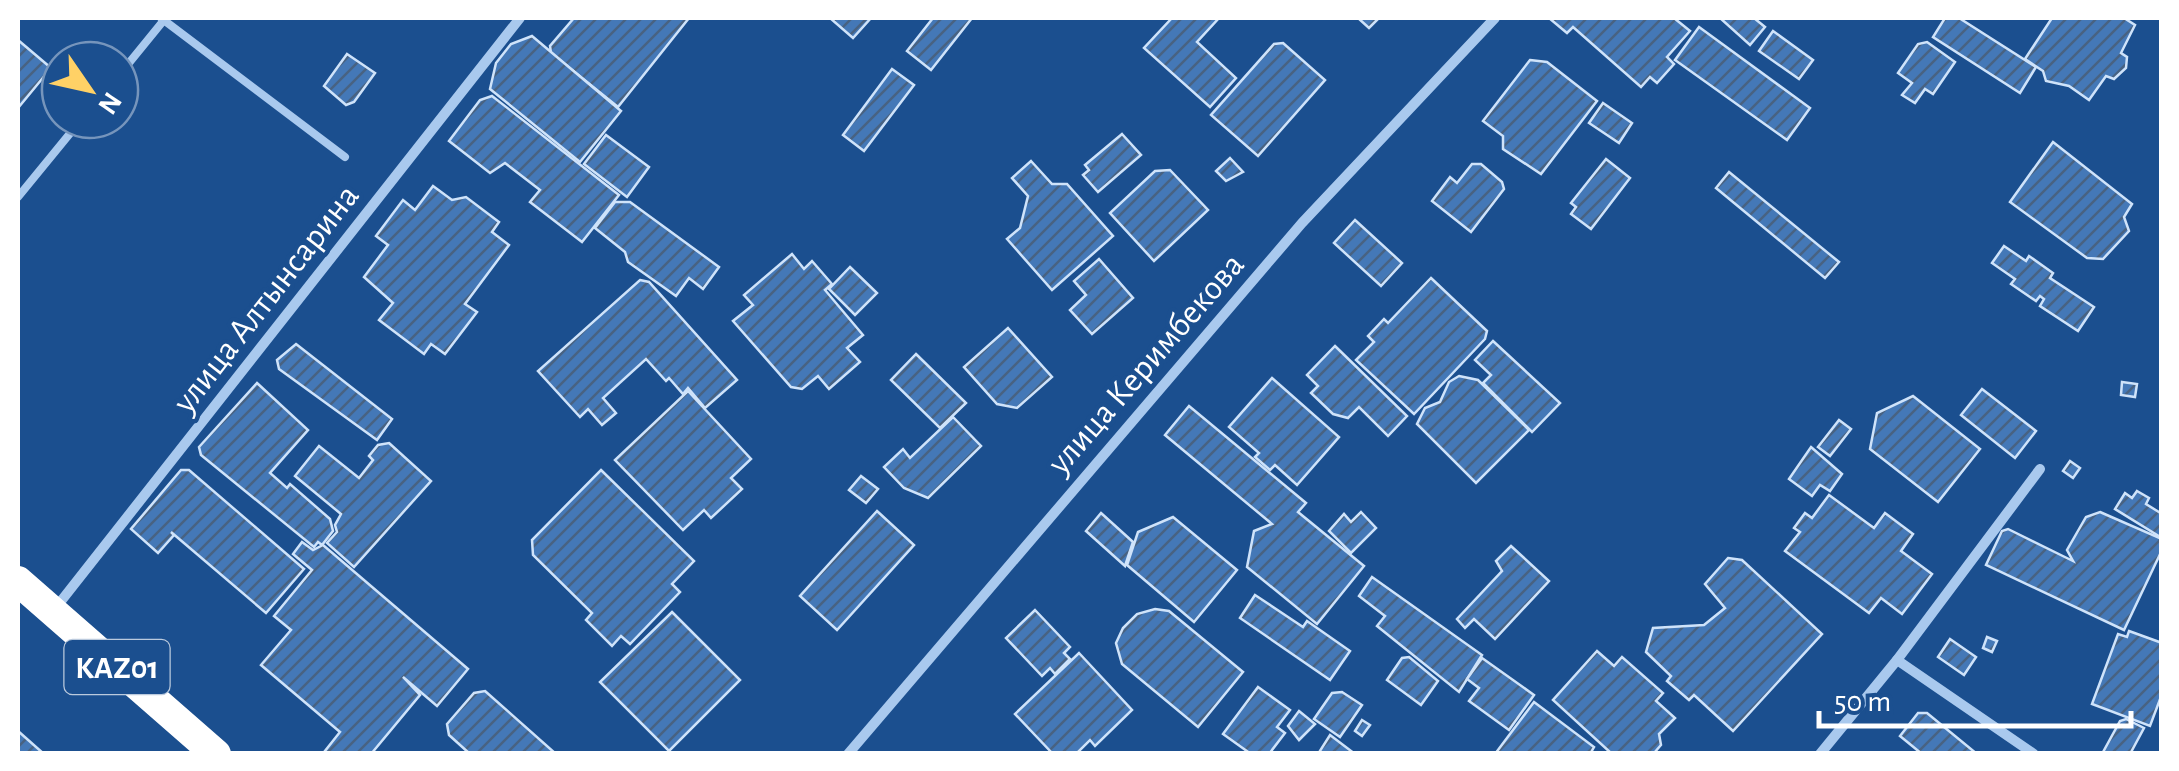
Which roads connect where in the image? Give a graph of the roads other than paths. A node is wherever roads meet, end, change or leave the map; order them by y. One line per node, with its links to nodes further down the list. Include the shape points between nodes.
1 (520, 18): 10 (street, улица Алтынсарина)
2 (1495, 18): 13 (street, улица Керимбекова, via 1302,223)
3 (163, 19): 4 (lane); 6 (lane)
4 (140, 48)
5 (64, 140): 7 (lane)
6 (345, 157)
7 (18, 196)
8 (2040, 469): 11 (street)
9 (18, 581): 10 (highway, KАZ01)
10 (53, 612): 12 (highway, KАZ01)
11 (1897, 660): 14 (street); 15 (street)
12 (216, 754)
13 (848, 754)
14 (1820, 754)
15 (2034, 754)

